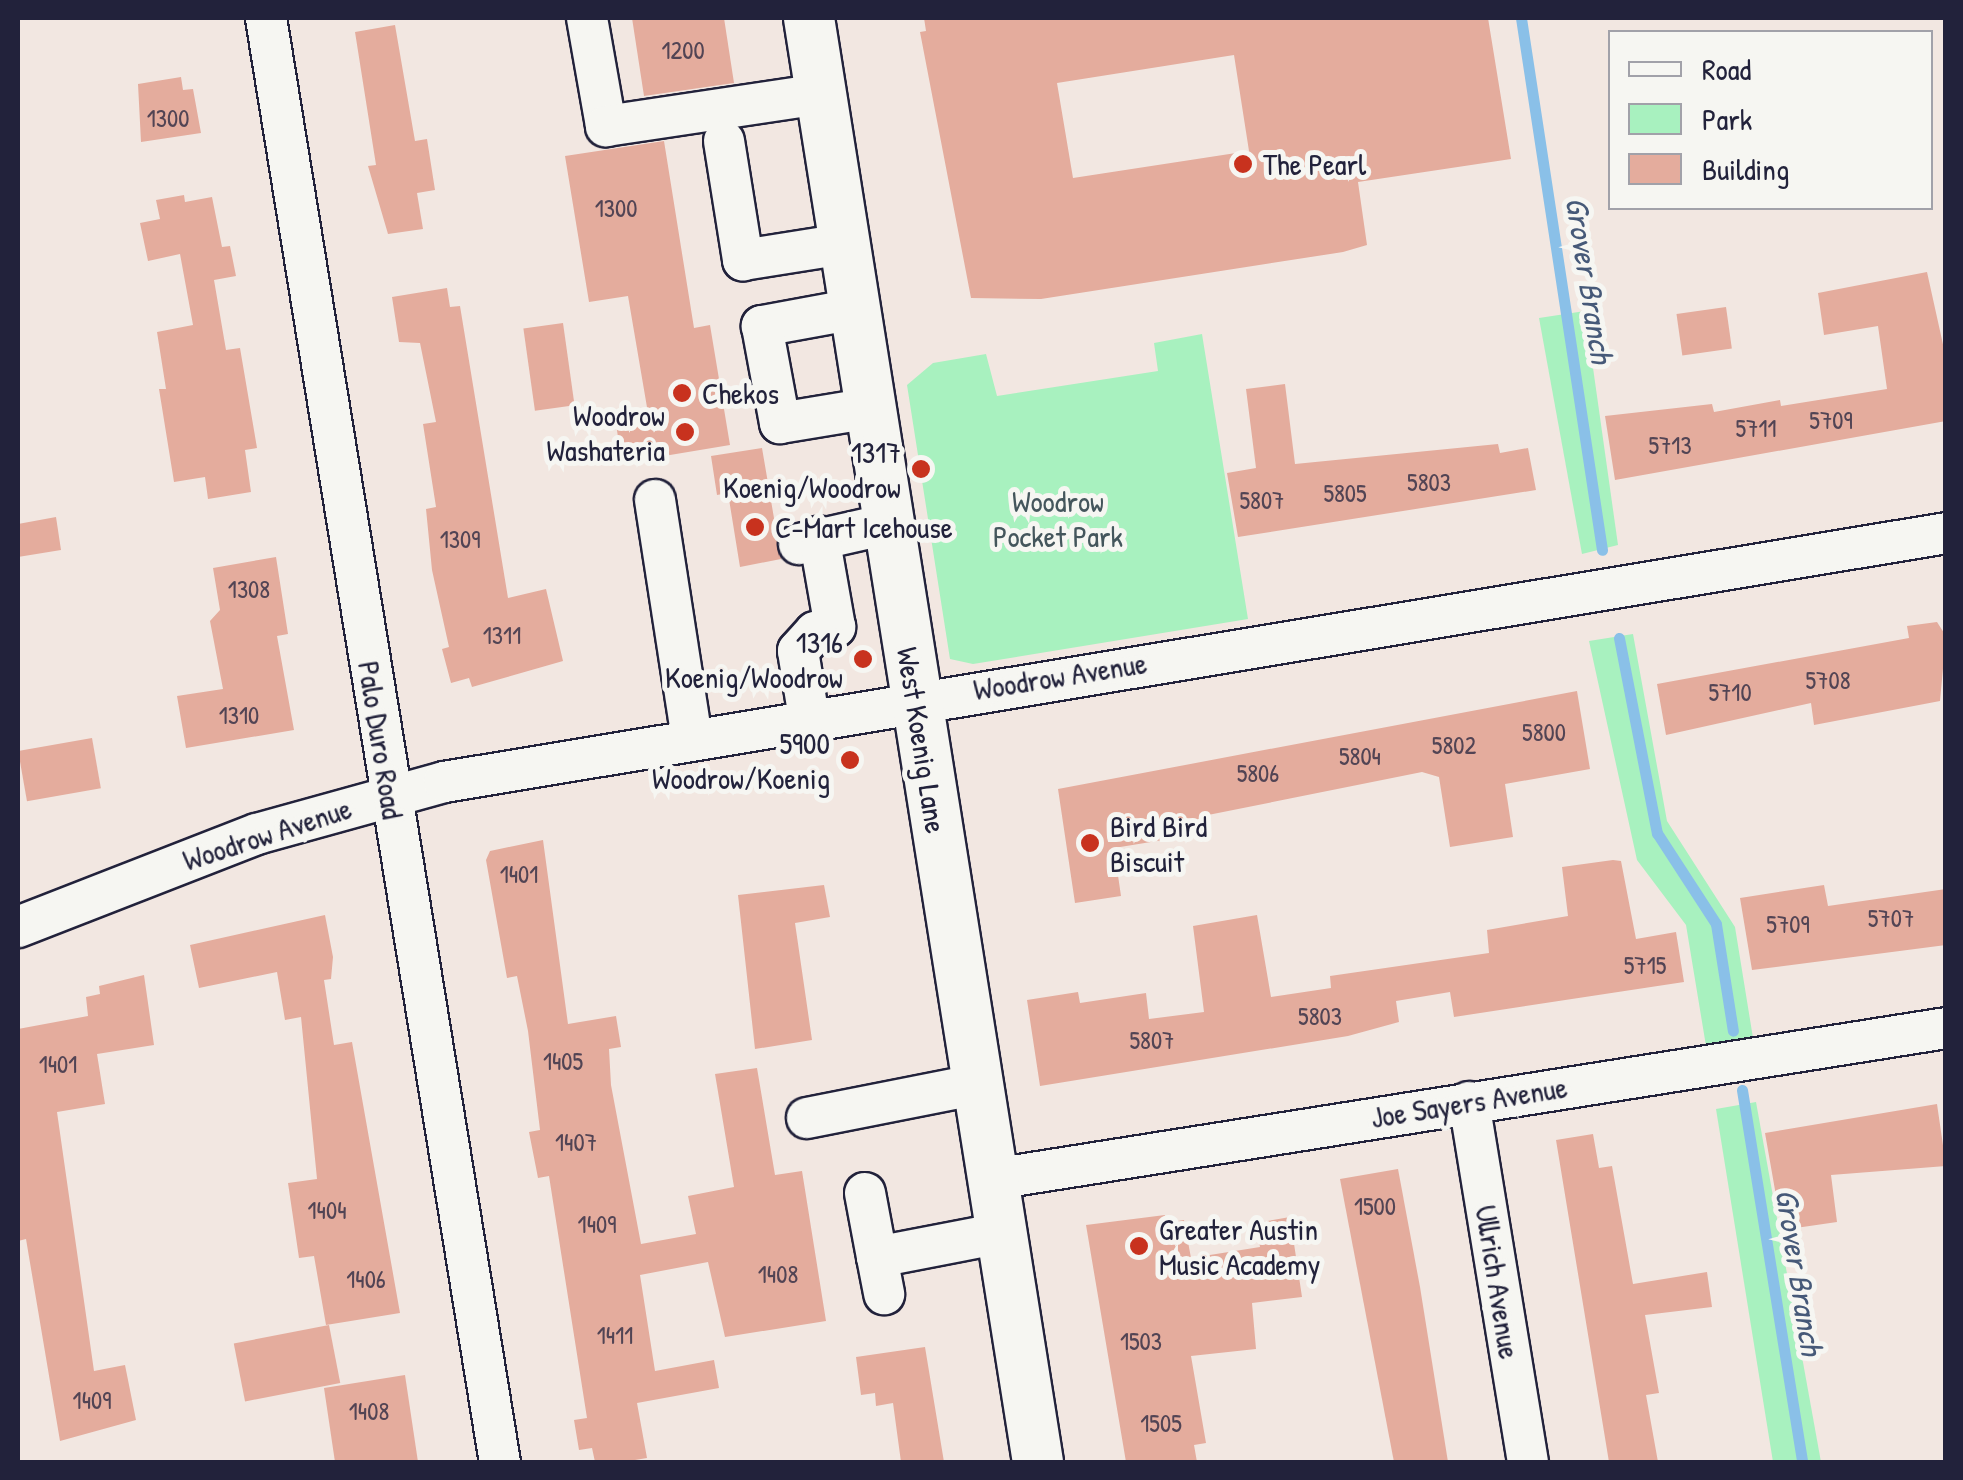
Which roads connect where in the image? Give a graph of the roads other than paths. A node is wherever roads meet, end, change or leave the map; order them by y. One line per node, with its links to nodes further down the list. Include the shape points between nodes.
1 (266, 18): 15 (street, Palo Duro Road)
2 (587, 18): 4 (street, via 606,126)
3 (809, 18): 4 (main road, West Koenig Lane)
4 (821, 94): 6 (main road, West Koenig Lane)
5 (724, 140): 6 (street, via 743,260)
6 (844, 244): 7 (main road, West Koenig Lane)
7 (854, 308): 8 (main road, West Koenig Lane); 8 (street, via 762,326 780,423)
8 (870, 408): 10 (main road, West Koenig Lane)
9 (655, 500): 14 (street)
10 (888, 524): 12 (main road, West Koenig Lane); 13 (street, via 798,540 814,632 798,652)
11 (1946, 534): 12 (street, Woodrow Avenue)
12 (916, 699): 13 (street, Woodrow Avenue); 18 (main road, West Koenig Lane)
13 (809, 718): 14 (street, Woodrow Avenue)
14 (692, 738): 15 (street, Woodrow Avenue)
15 (390, 796): 16 (street, Woodrow Avenue, via 257,834); 24 (street, Palo Duro Road)
16 (18, 927)
17 (1946, 1028): 19 (street, Joe Sayers Avenue)
18 (978, 1084): 20 (street); 21 (main road, West Koenig Lane)
19 (1468, 1102): 21 (street, Joe Sayers Avenue); 26 (street, Ullrich Avenue)
20 (807, 1118)
21 (994, 1179): 23 (main road, West Koenig Lane)
22 (865, 1193): 23 (street, via 880,1275)
23 (1002, 1233): 25 (main road, West Koenig Lane)
24 (500, 1462)
25 (1038, 1462)
26 (1528, 1462)

